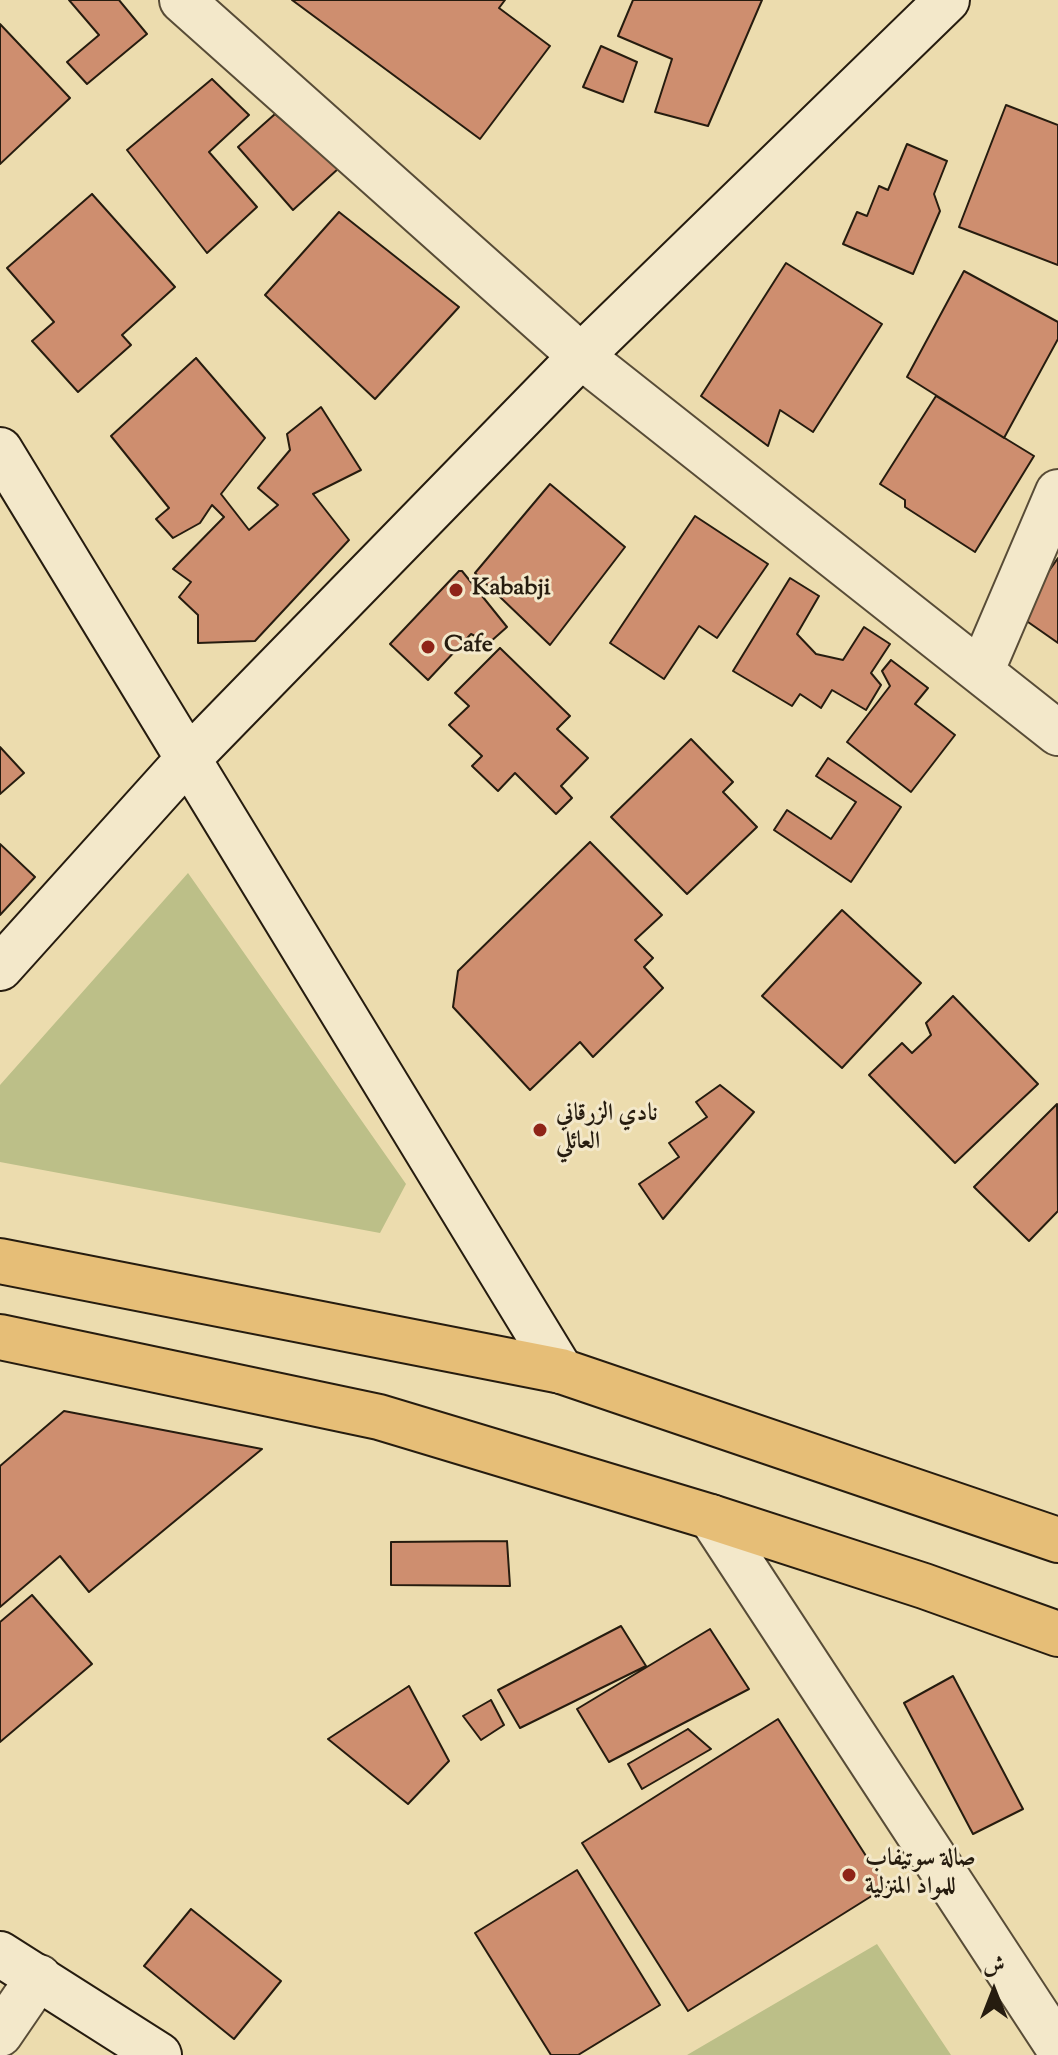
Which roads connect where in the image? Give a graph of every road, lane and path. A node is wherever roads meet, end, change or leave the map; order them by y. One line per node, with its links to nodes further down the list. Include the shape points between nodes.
1 (182, 0): 3 (street)
2 (947, 0): 3 (street)
3 (581, 356): 6 (street); 8 (street)
4 (5, 474): 8 (street)
5 (1058, 492): 6 (street)
6 (981, 672): 7 (street)
7 (1058, 733)
8 (188, 759): 9 (street); 12 (street)
9 (0, 968)
10 (0, 1261): 12 (main road)
11 (0, 1337): 13 (main road, via 379,1417)
12 (561, 1371): 14 (main road)
13 (711, 1517): 15 (main road); 19 (street)
14 (1058, 1540)
15 (1058, 1634)
16 (0, 1954): 17 (street)
17 (39, 1977): 18 (street); 20 (street)
18 (0, 2034)
19 (1058, 2047)
20 (159, 2055)

